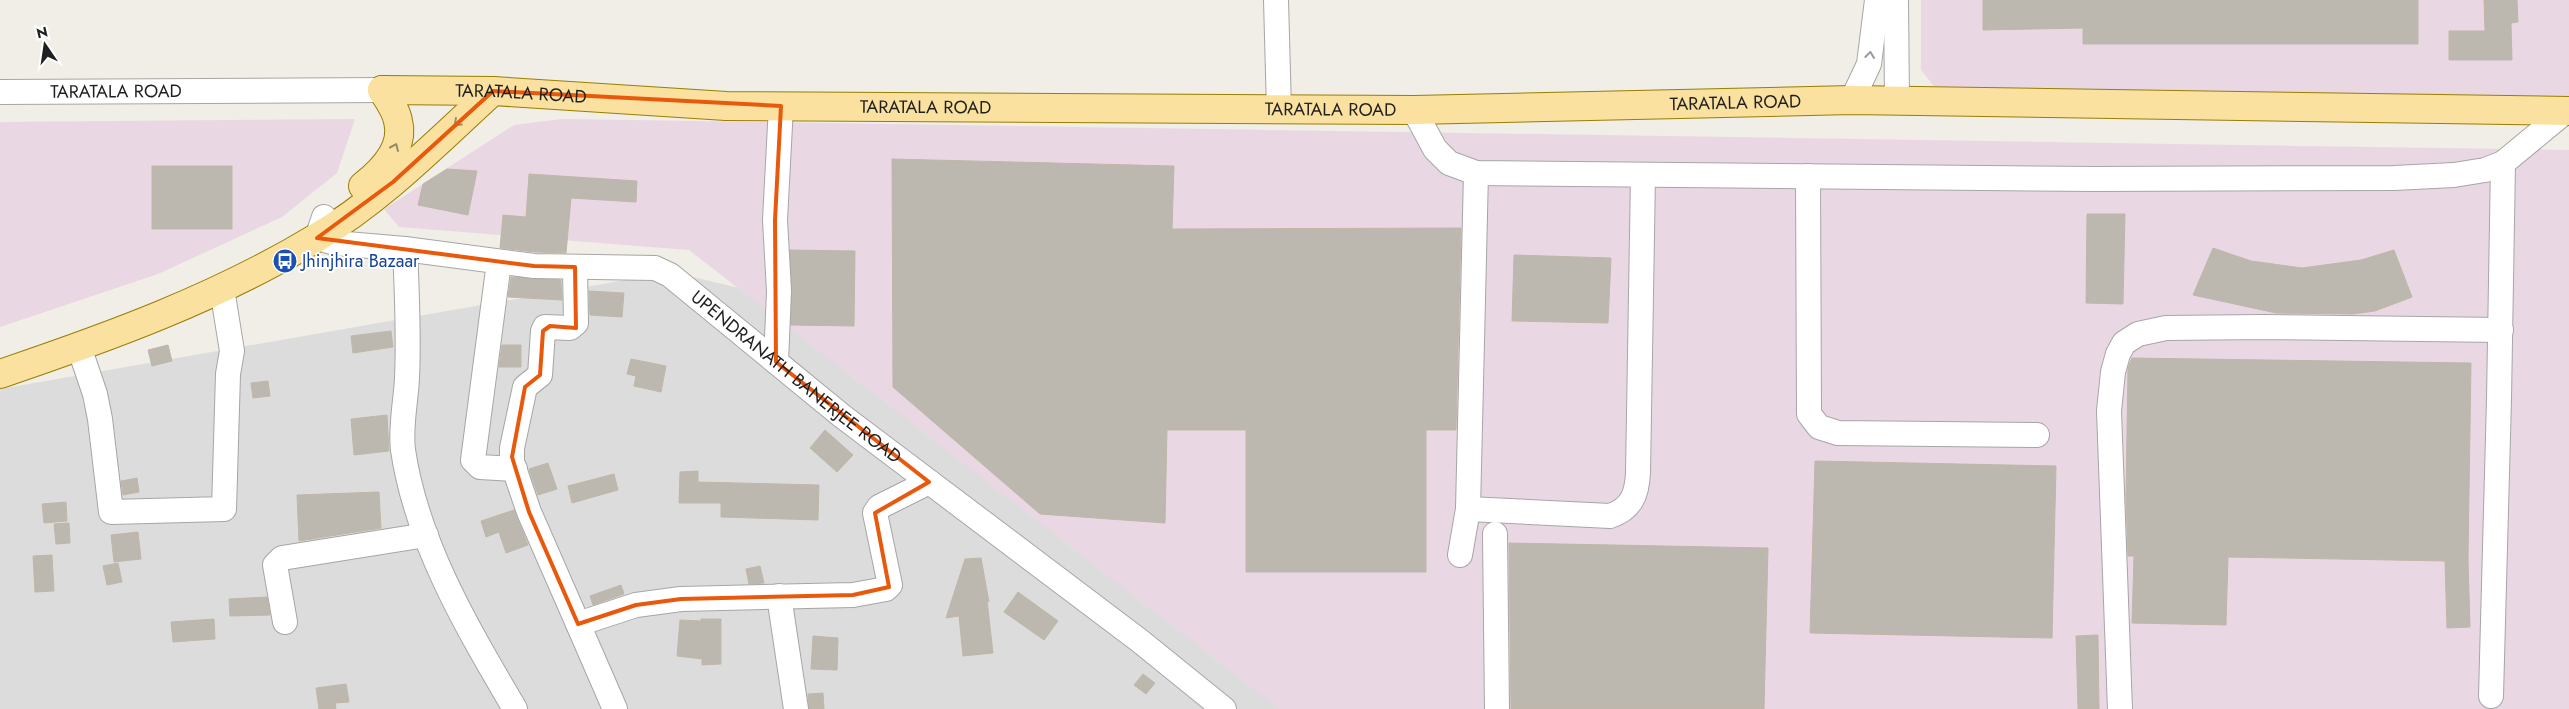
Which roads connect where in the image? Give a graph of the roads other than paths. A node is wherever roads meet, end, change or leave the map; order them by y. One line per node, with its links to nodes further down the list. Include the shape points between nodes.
1 (1276, 0): 10 (street)
2 (1877, 0): 7 (street, one-way to 2, via 1869,64)
3 (1896, 0): 8 (street)
4 (382, 90): 5 (main road, TARATALA ROAD); 6 (street, TARATALA ROAD); 17 (main road, one-way to 4, via 379,172 398,142 398,121)
5 (493, 91): 9 (main road, TARATALA ROAD, via 726,106); 17 (main road, one-way to 17, via 392,182)
6 (0, 92)
7 (1852, 100): 8 (main road, TARATALA ROAD); 11 (main road, TARATALA ROAD)
8 (1897, 100): 12 (main road, TARATALA ROAD)
9 (782, 106): 10 (main road, TARATALA ROAD); 25 (street, via 775,220 779,291)
10 (1279, 110): 11 (main road, TARATALA ROAD)
11 (1414, 110): 14 (street, via 1434,149 1449,163)
12 (2568, 110): 13 (street)
13 (2502, 163): 16 (street, via 2485,170 2454,175 2394,178); 22 (street)
14 (1476, 173): 15 (street); 30 (street)
15 (1643, 174): 16 (street); 30 (street, via 1638,473 1637,491 1632,502 1622,512 1610,516)
16 (1808, 176): 27 (street, via 1809,414 1818,427 1838,433)
17 (320, 227): 18 (street, UPENDRANATH BANERJEE ROAD, via 335,243); 21 (main road); 24 (main road, via 213,278)
18 (406, 250): 19 (street, UPENDRANATH BANERJEE ROAD); 32 (street, via 408,340 403,449)
19 (498, 262): 20 (street, UPENDRANATH BANERJEE ROAD); 28 (street, via 472,460 480,467)
20 (575, 267): 25 (street, UPENDRANATH BANERJEE ROAD, via 655,268 693,292); 28 (street, via 576,323 570,328 550,326 543,331 540,375 525,387 512,448)
21 (222, 289): 23 (main road); 23 (street, via 232,351 228,374 224,509 111,512 100,419)
22 (2501, 330): 37 (street); 43 (street, via 2166,328 2138,334 2124,342 2113,372 2109,411)
23 (79, 347): 26 (main road)
24 (0, 360)
25 (776, 362): 29 (street, UPENDRANATH BANERJEE ROAD)
26 (0, 374)
27 (2037, 435)
28 (515, 469): 36 (street, via 529,512)
29 (929, 482): 34 (street, via 879,507 875,513 889,588 859,595); 41 (street, UPENDRANATH BANERJEE ROAD, via 1140,640)
30 (1468, 509): 33 (street)
31 (1495, 534): 42 (street)
32 (426, 535): 35 (street, via 282,558 275,565); 38 (street, via 442,575)
33 (1460, 555)
34 (779, 596): 36 (street, via 681,599 636,605); 40 (street)
35 (285, 622)
36 (578, 624): 39 (street)
37 (2491, 696)
38 (515, 709)
39 (615, 709)
40 (796, 709)
41 (1224, 709)
42 (1497, 709)
43 (2120, 709)

